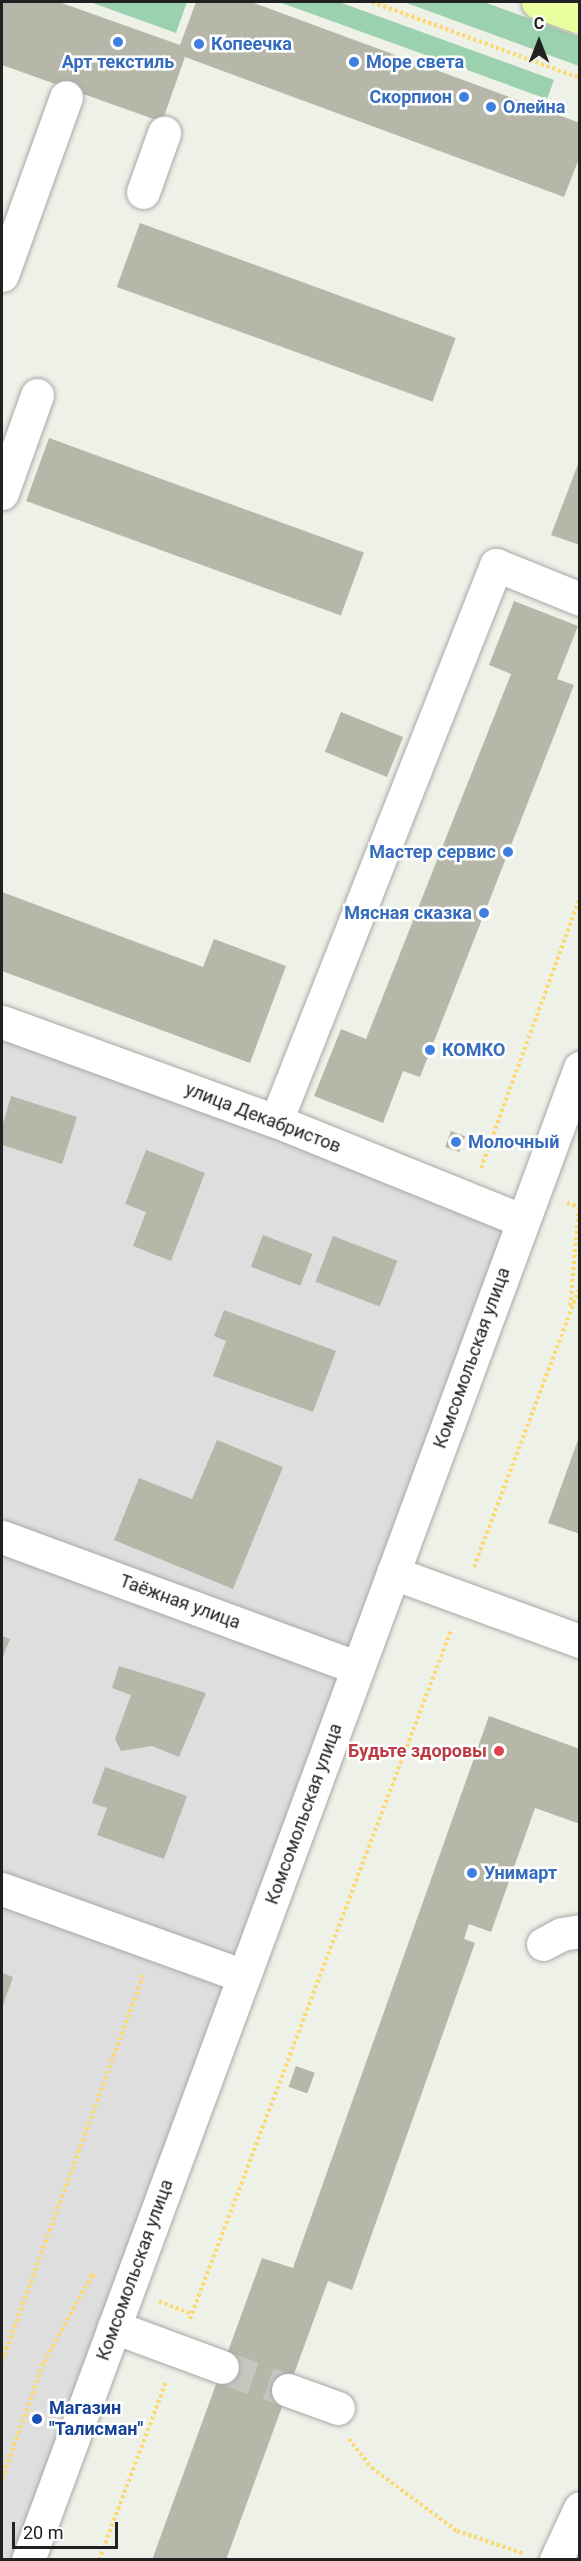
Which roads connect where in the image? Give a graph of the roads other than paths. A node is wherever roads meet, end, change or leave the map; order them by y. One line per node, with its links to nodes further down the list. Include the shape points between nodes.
1 (538, 2): 2 (main road)
2 (579, 17)
3 (66, 97): 6 (street)
4 (164, 133): 5 (street)
5 (142, 192)
6 (2, 276)
7 (37, 394): 8 (street)
8 (2, 493)
9 (579, 599): 12 (street, via 496,565)
10 (2, 1022): 12 (street, улица Декабристов)
11 (579, 1070): 13 (street, Комсомольская улица)
12 (276, 1121): 13 (street, улица Декабристов)
13 (523, 1221): 15 (street, Комсомольская улица)
14 (2, 1537): 17 (street, Таёжная улица)
15 (393, 1573): 16 (street); 17 (street, Комсомольская улица)
16 (579, 1641)
17 (358, 1668): 21 (street, Комсомольская улица)
18 (2, 1889): 21 (street)
19 (579, 1931): 20 (street)
20 (543, 1944)
21 (244, 1976): 22 (street, Комсомольская улица)
22 (114, 2327): 23 (street); 28 (street, Комсомольская улица)
23 (222, 2367)
24 (288, 2390): 25 (street)
25 (342, 2422)
26 (579, 2508): 27 (street)
27 (544, 2558)
28 (28, 2559)

